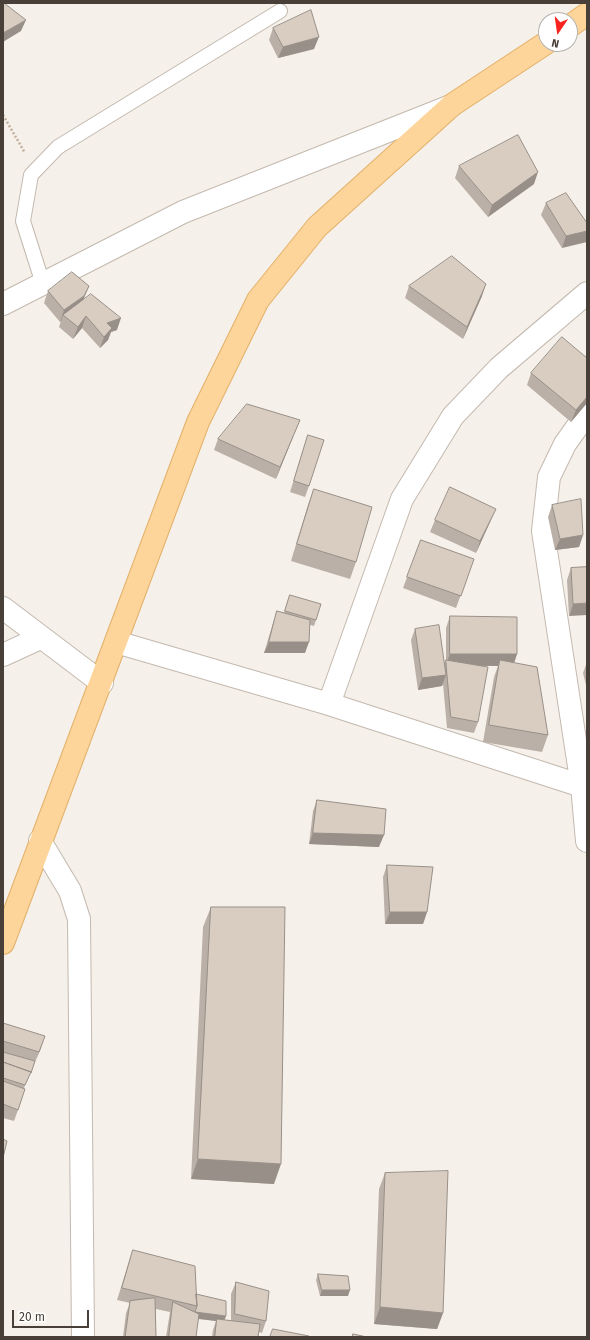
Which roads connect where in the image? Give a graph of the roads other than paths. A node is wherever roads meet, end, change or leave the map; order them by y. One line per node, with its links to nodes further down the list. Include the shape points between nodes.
1 (280, 11): 6 (lane, via 58,147 31,175 23,220)
2 (587, 14): 3 (main road)
3 (578, 20)
4 (538, 48): 5 (main road)
5 (452, 105): 6 (street, via 183,212); 12 (main road, via 317,227 258,300 198,422)
6 (43, 284): 8 (street)
7 (587, 293): 15 (street, via 499,368 453,416 402,499)
8 (3, 304)
9 (587, 413): 16 (street, via 565,444 549,477 543,531)
10 (3, 608): 11 (street)
11 (40, 638): 13 (street); 14 (street)
12 (116, 642): 14 (main road); 15 (street)
13 (3, 655)
14 (102, 683): 17 (main road)
15 (329, 704): 16 (street)
16 (582, 786): 18 (street)
17 (40, 841): 19 (main road); 20 (street, via 70,891 79,919)
18 (587, 841)
19 (3, 943)
20 (83, 1337)

